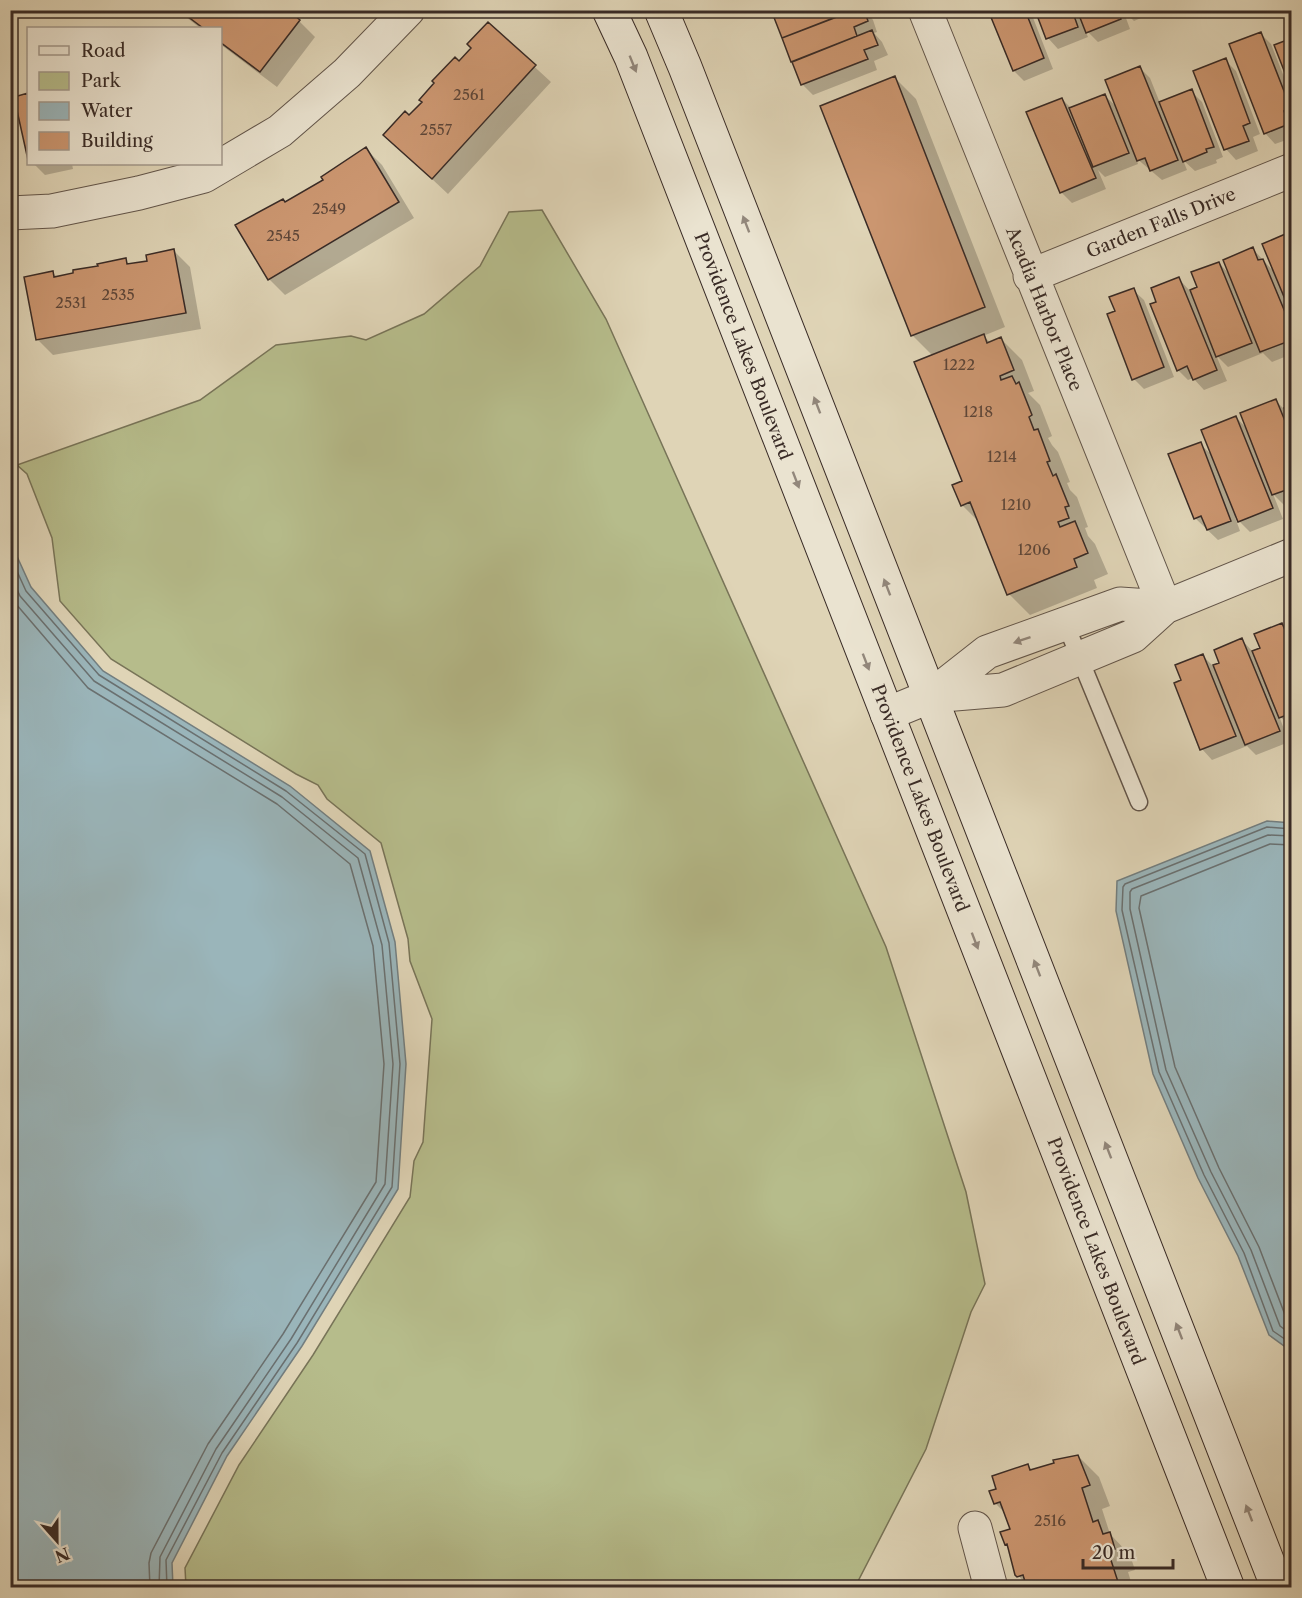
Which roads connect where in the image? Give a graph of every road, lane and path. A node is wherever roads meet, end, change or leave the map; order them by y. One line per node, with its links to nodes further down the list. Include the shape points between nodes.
1 (609, 10): 13 (street, Providence Lakes Boulevard, one-way to 13, via 631,57)
2 (661, 10): 12 (street, one-way to 2)
3 (925, 10): 7 (street, Acadia Harbor Place)
4 (396, 15): 6 (street, via 347,73 280,131 204,176 52,211)
5 (1292, 170): 7 (street, Garden Falls Drive)
6 (10, 213)
7 (1030, 276): 9 (street, Acadia Harbor Place)
8 (1292, 555): 9 (street)
9 (1165, 607): 10 (street, via 1120,604); 11 (street, via 1133,636)
10 (1066, 625): 11 (lane); 12 (street, one-way to 12, via 987,652)
11 (1080, 659): 12 (street, via 1003,690); 14 (lane)
12 (931, 696): 13 (street); 18 (street, one-way to 12)
13 (887, 714): 17 (street, Providence Lakes Boulevard, one-way to 17)
14 (1139, 802)
15 (975, 1528): 16 (street)
16 (991, 1587)
17 (1228, 1587)
18 (1278, 1587)

